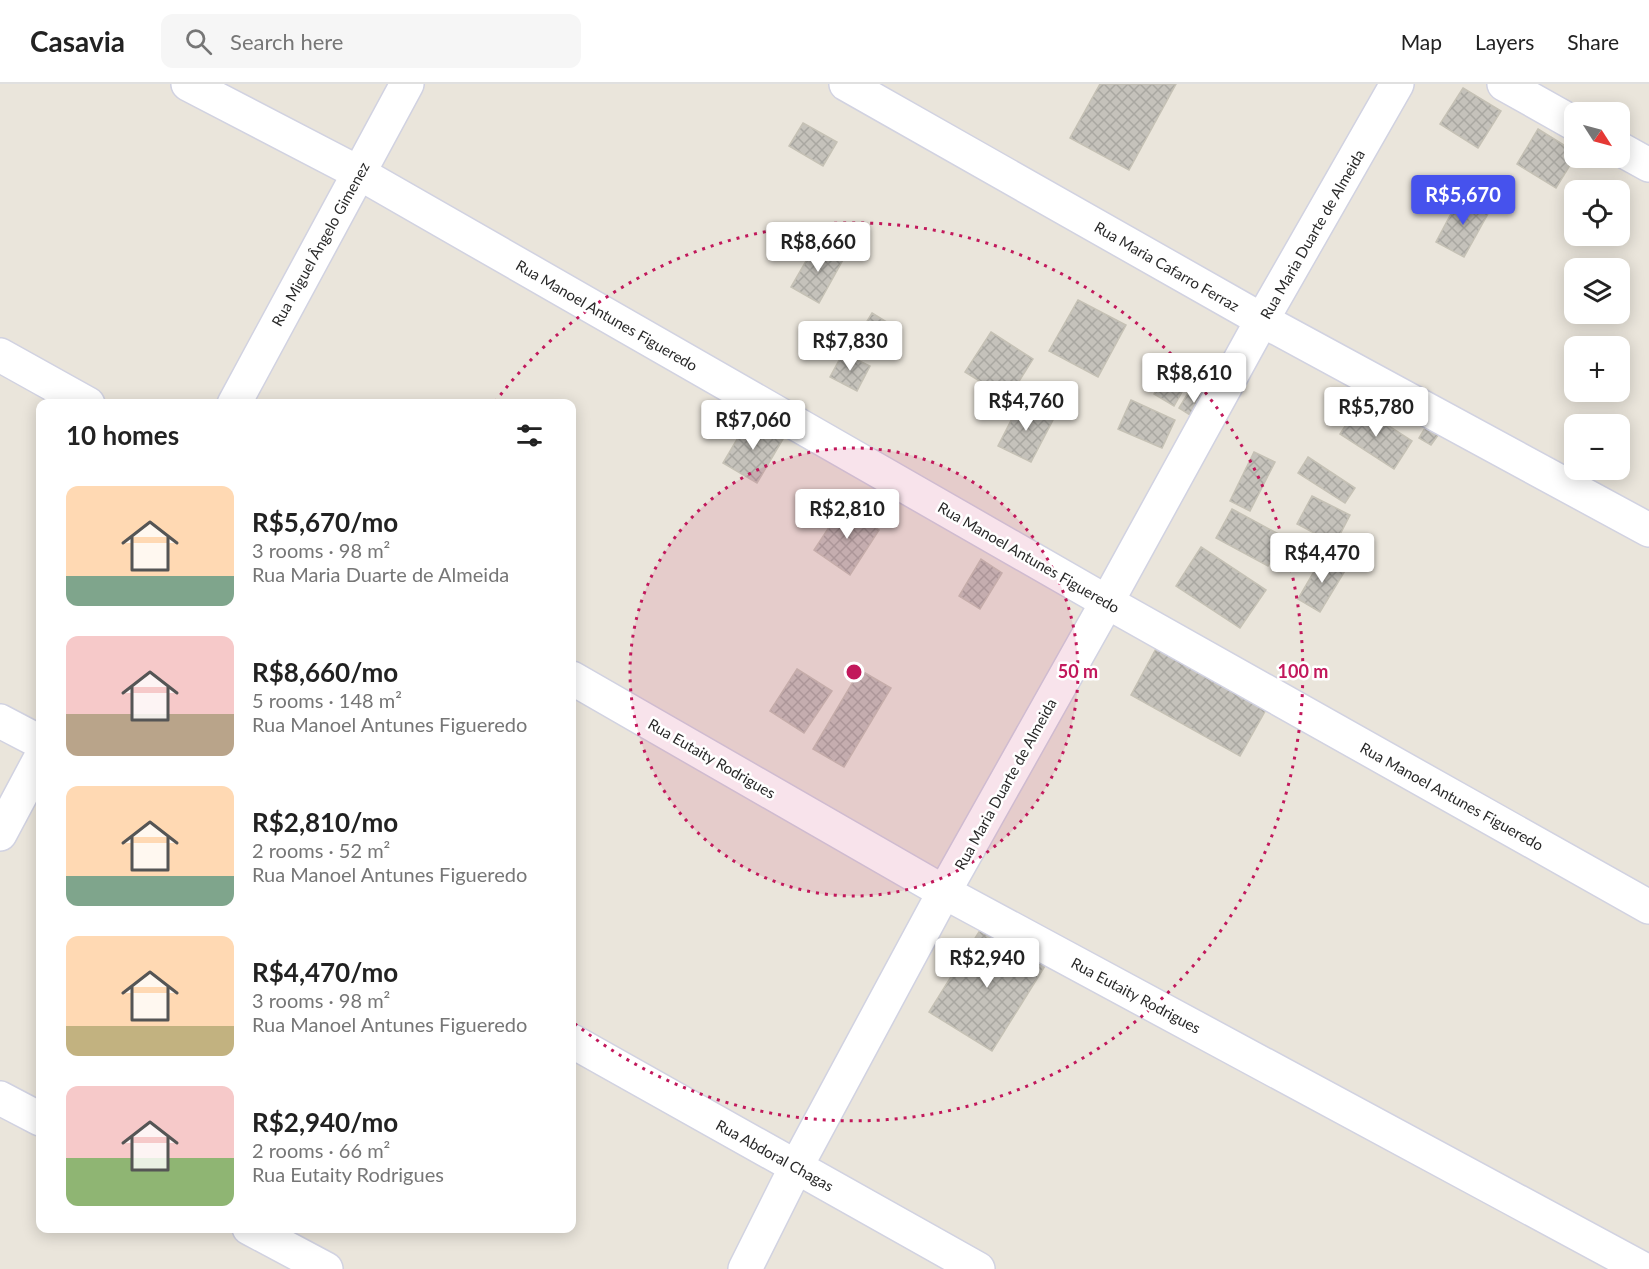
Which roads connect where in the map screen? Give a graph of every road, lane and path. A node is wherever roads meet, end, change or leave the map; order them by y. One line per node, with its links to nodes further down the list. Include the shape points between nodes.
1 (188, 84): 9 (street, Rua Manoel Antunes Figueredo)
2 (407, 84): 9 (street, Rua Miguel Ângelo Gimenez)
3 (846, 84): 10 (street, Rua Maria Cafarro Ferraz)
4 (1397, 84): 10 (street, Rua Maria Duarte de Almeida)
5 (1504, 84): 6 (street)
6 (1564, 118)
7 (1630, 155): 8 (street)
8 (1649, 165)
9 (358, 174): 13 (street, Rua Miguel Ângelo Gimenez); 15 (street, Rua Manoel Antunes Figueredo)
10 (1262, 320): 14 (street, Rua Maria Cafarro Ferraz); 15 (street, Rua Maria Duarte de Almeida)
11 (0, 355): 12 (street)
12 (79, 399)
13 (237, 399)
14 (1649, 530)
15 (1107, 602): 21 (street, Rua Maria Duarte de Almeida); 22 (street, Rua Manoel Antunes Figueredo)
16 (576, 680): 21 (street, Rua Eutaity Rodrigues)
17 (0, 721): 18 (street)
18 (36, 740)
19 (36, 766): 20 (street)
20 (0, 834)
21 (944, 892): 26 (street, Rua Maria Duarte de Almeida); 31 (street, Rua Eutaity Rodrigues)
22 (1649, 907)
23 (576, 1043): 26 (street, Rua Abdoral Chagas)
24 (0, 1098): 25 (street)
25 (36, 1117)
26 (796, 1167): 29 (street, Rua Maria Duarte de Almeida); 30 (street, Rua Abdoral Chagas)
27 (258, 1233): 28 (street)
28 (326, 1269)
29 (746, 1269)
30 (978, 1269)
31 (1643, 1269)

